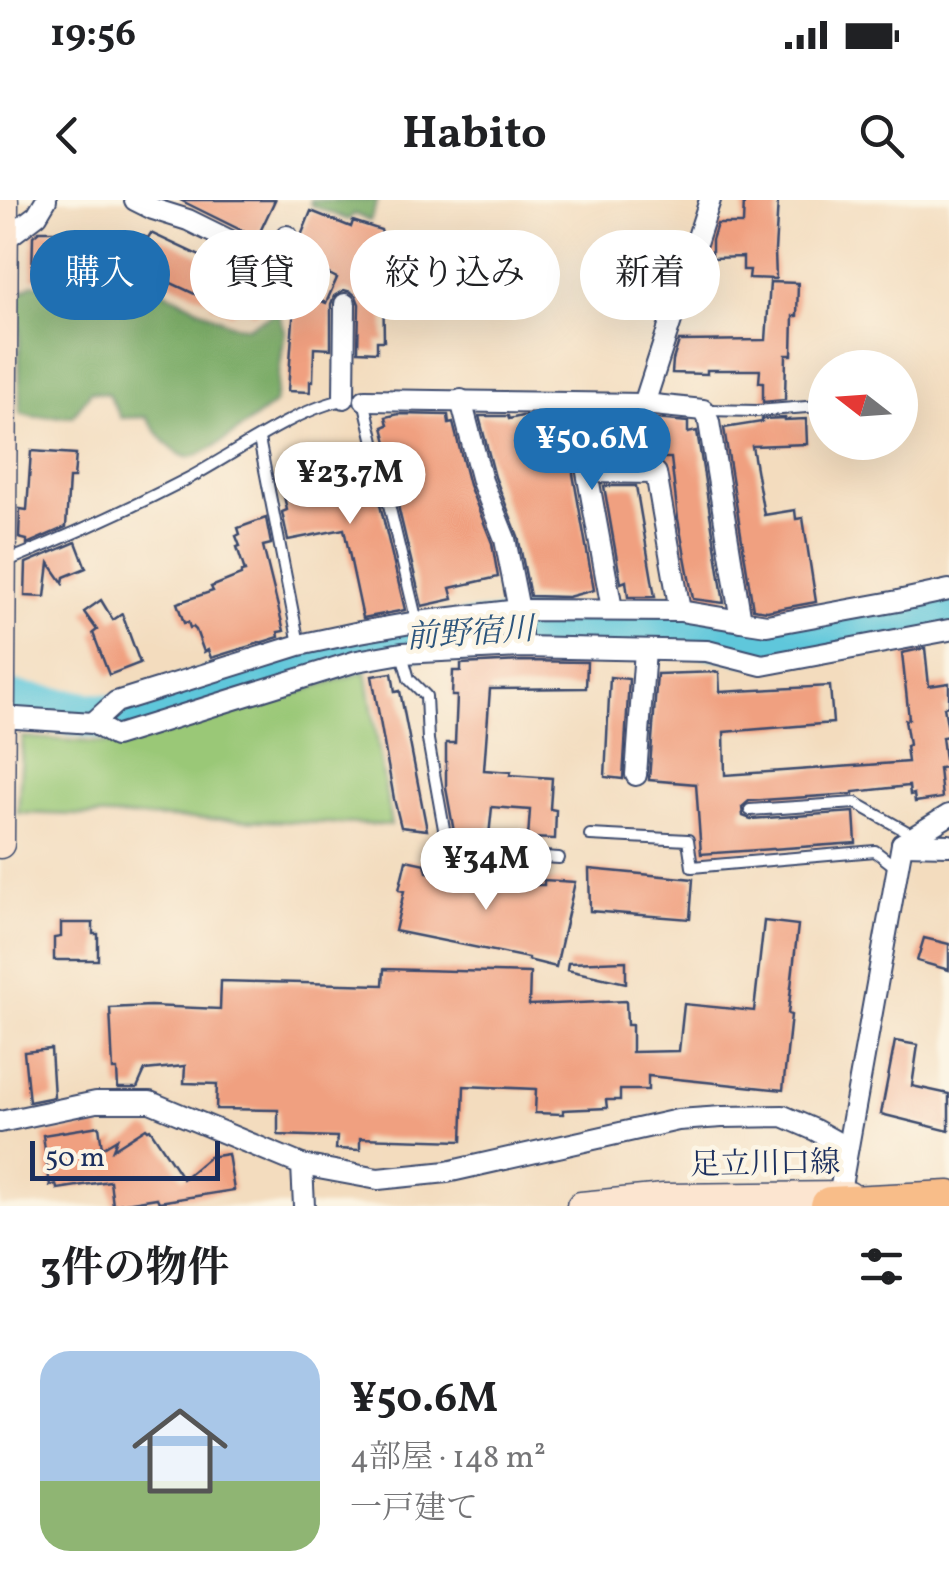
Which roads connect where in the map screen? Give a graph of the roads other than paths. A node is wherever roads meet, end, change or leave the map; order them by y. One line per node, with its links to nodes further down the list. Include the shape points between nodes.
1 (4, 200): 6 (main road)
2 (46, 200): 6 (street)
3 (134, 200): 5 (street)
4 (710, 200): 10 (street)
5 (208, 230)
6 (2, 254): 14 (main road)
7 (345, 304): 8 (street)
8 (354, 399): 9 (street); 13 (lane); 21 (lane)
9 (461, 400): 10 (street); 18 (street)
10 (644, 404): 12 (street)
11 (808, 407): 12 (lane)
12 (703, 410): 20 (street)
13 (259, 439): 14 (lane, via 86,529); 24 (lane)
14 (2, 562): 28 (main road)
15 (949, 590): 16 (street)
16 (898, 602): 20 (street, via 767,625); 23 (street)
17 (612, 609): 18 (street); 19 (street); 19 (street, via 587,472 656,472)
18 (519, 610): 21 (street); 25 (street)
19 (680, 611): 20 (street)
20 (741, 620)
21 (417, 622): 24 (street)
22 (949, 630): 23 (street)
23 (905, 639): 26 (street, via 762,665 707,651)
24 (300, 646): 29 (street, via 116,702)
25 (522, 647): 26 (street); 27 (street)
26 (645, 650): 30 (street)
27 (402, 653): 29 (street, via 115,736); 37 (lane, via 409,680 426,696 448,852)
28 (1, 716): 29 (street); 35 (main road)
29 (92, 723)
30 (636, 775)
31 (750, 810): 34 (lane, via 856,803)
32 (949, 814): 34 (street)
33 (590, 834): 38 (lane, via 688,840 692,867 875,852)
34 (907, 840): 36 (street); 38 (street)
35 (0, 844)
36 (949, 845)
37 (559, 858)
38 (897, 868): 40 (street)
39 (0, 1122): 41 (street, via 96,1102 150,1102)
40 (847, 1148): 41 (street, via 783,1116 678,1120 448,1172 378,1179); 43 (street)
41 (302, 1164): 44 (street)
42 (949, 1197): 43 (highway)
43 (835, 1201): 45 (main road, 足立川口線, via 664,1198)
44 (304, 1206)
45 (581, 1206)

